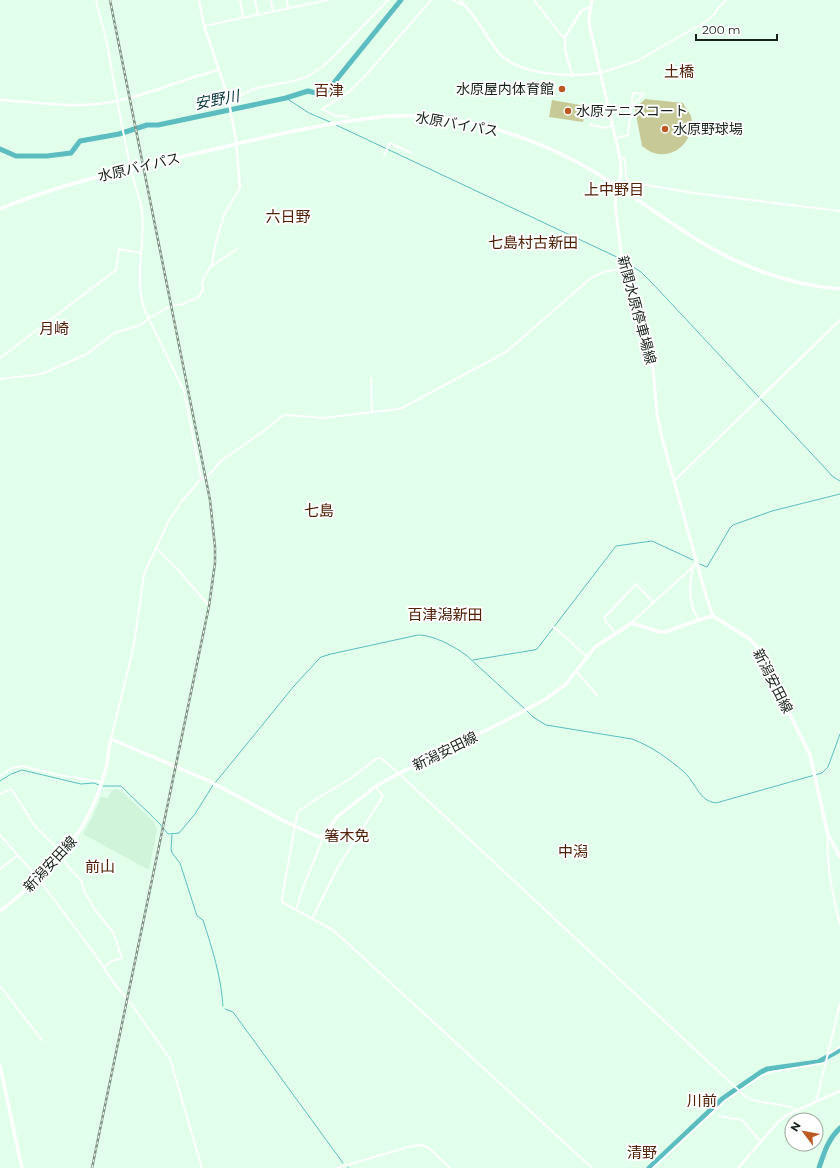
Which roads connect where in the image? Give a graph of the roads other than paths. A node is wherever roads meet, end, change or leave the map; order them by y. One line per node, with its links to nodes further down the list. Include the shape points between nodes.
1 (96, 0): 44 (street, via 107,43 132,178 141,209)
2 (198, 0): 24 (street)
3 (240, 0): 23 (street)
4 (255, 0): 22 (street)
5 (271, 0): 21 (street)
6 (287, 0): 19 (street)
7 (305, 0): 17 (street)
8 (328, 0): 16 (street)
9 (388, 0): 29 (street, via 335,55 311,74 298,80 256,88)
10 (431, 0): 32 (street, via 349,92 322,109 336,116)
11 (453, 0): 18 (street)
12 (460, 0): 28 (street, via 504,58 518,67)
13 (534, 0): 25 (street)
14 (592, 0): 20 (main road, 新関水原停車場線)
15 (726, 0): 27 (street, via 714,15 703,23 637,61)
16 (320, 1): 17 (street)
17 (306, 5): 19 (street)
18 (462, 5)
19 (288, 8): 21 (street)
20 (590, 8): 25 (street, via 581,11); 27 (main road, 新関水原停車場線, via 590,28)
21 (273, 12): 22 (street)
22 (258, 15): 23 (street)
23 (243, 18): 24 (street)
24 (204, 26): 26 (street)
25 (565, 37): 28 (street, via 565,49)
26 (219, 70): 29 (street); 30 (street, via 194,76 153,92 99,104 67,105)
27 (600, 73): 28 (street); 34 (main road, 新関水原停車場線)
28 (572, 76)
29 (228, 99): 40 (street, via 238,157)
30 (0, 100)
31 (632, 106): 31 (street, via 633,93 644,94 640,98); 35 (street, via 628,135)
32 (349, 117)
33 (590, 124): 34 (street, via 606,128)
34 (612, 125): 35 (main road, 新関水原停車場線)
35 (617, 138): 38 (main road, 新関水原停車場線)
36 (411, 153): 37 (street, via 390,143)
37 (384, 155)
38 (620, 158): 39 (main road, 新関水原停車場線, via 621,172); 42 (street, via 626,161 626,176 630,182 694,193)
39 (617, 186): 41 (main road, 水原バイパス, via 561,154 490,128 425,117 392,116 294,131 155,163 72,183); 46 (main road, 新関水原停車場線, via 615,204); 47 (main road, 水原バイパス, via 683,231 735,261 789,280)
40 (240, 187): 45 (street, via 224,215)
41 (1, 209)
42 (840, 211)
43 (237, 249): 45 (street)
44 (141, 253): 48 (street, via 141,297); 50 (street, via 119,249 116,270)
45 (211, 266): 48 (street, via 204,277 203,290 196,299 171,306)
46 (624, 266): 54 (street, via 591,278 516,344 493,359 404,407); 56 (main road, 新関水原停車場線, via 653,367 657,414)
47 (840, 289)
48 (149, 318): 52 (street, via 141,325 114,333 87,354 44,373); 55 (street, via 184,391)
49 (839, 321): 53 (street)
50 (0, 358)
51 (371, 378): 54 (street)
52 (0, 379)
53 (763, 395): 56 (street)
54 (372, 412): 55 (street, via 323,418 282,416)
55 (201, 479): 57 (street, via 177,507)
56 (674, 481): 58 (main road, 新関水原停車場線)
57 (156, 548): 60 (street); 69 (street, via 144,574 134,644)
58 (695, 564): 59 (street); 61 (main road, 新関水原停車場線); 62 (street, via 691,601 693,612)
59 (654, 603): 63 (street); 65 (street, via 636,584 604,619)
60 (209, 606)
61 (713, 616): 62 (main road); 77 (main road, 新潟安田線, via 745,635 757,647 776,681 789,713 807,746)
62 (699, 620): 63 (main road, via 664,632)
63 (631, 622): 65 (main road, 新潟安田線)
64 (553, 627): 66 (street)
65 (616, 634): 66 (main road, 新潟安田線, via 595,647)
66 (588, 656): 67 (main road, 新潟安田線)
67 (577, 672): 68 (street); 70 (main road, 新潟安田線, via 566,684 534,706)
68 (597, 694)
69 (110, 739): 72 (main road, 新潟安田線); 75 (main road, via 212,782)
70 (398, 774): 73 (main road, 新潟安田線); 75 (street, via 381,758 377,758 350,779 299,811); 96 (street)
71 (0, 776): 72 (street, via 12,768 22,766)
72 (102, 782): 80 (main road, 新潟安田線, via 82,828)
73 (376, 786): 78 (main road, 新潟安田線, via 337,817); 86 (street, via 383,796 338,867)
74 (0, 794): 80 (street, via 12,790 34,825 56,847)
75 (294, 826): 78 (main road); 84 (street, via 282,902)
76 (0, 835): 79 (street)
77 (828, 835): 81 (main road, 新潟安田線); 87 (street, via 828,859)
78 (322, 836): 84 (street)
79 (18, 855): 82 (street); 83 (street)
80 (61, 856): 83 (main road, 新潟安田線); 88 (street, via 81,880 95,910 113,932 122,958)
81 (840, 857)
82 (0, 869)
83 (40, 878): 85 (main road, 新潟安田線); 88 (street)
84 (296, 910): 86 (street)
85 (0, 912)
86 (312, 919): 106 (street, via 343,939)
87 (840, 924)
88 (104, 967): 103 (street, via 170,1059)
89 (0, 986): 91 (street)
90 (840, 1004): 93 (street)
91 (42, 1040)
92 (840, 1047): 93 (street)
93 (827, 1056): 94 (street)
94 (825, 1062): 96 (street, via 766,1073); 98 (street)
95 (0, 1066): 102 (main road)
96 (738, 1090): 99 (street, via 752,1100); 107 (street)
97 (840, 1091): 98 (street)
98 (816, 1103): 99 (street)
99 (798, 1110): 101 (street, via 782,1119)
100 (718, 1116): 101 (street, via 742,1120)
101 (761, 1142): 108 (street)
102 (22, 1168)
103 (202, 1168)
104 (337, 1168): 105 (street, via 422,1145 429,1148)
105 (450, 1168)
106 (592, 1168)
107 (653, 1168)
108 (738, 1168)

